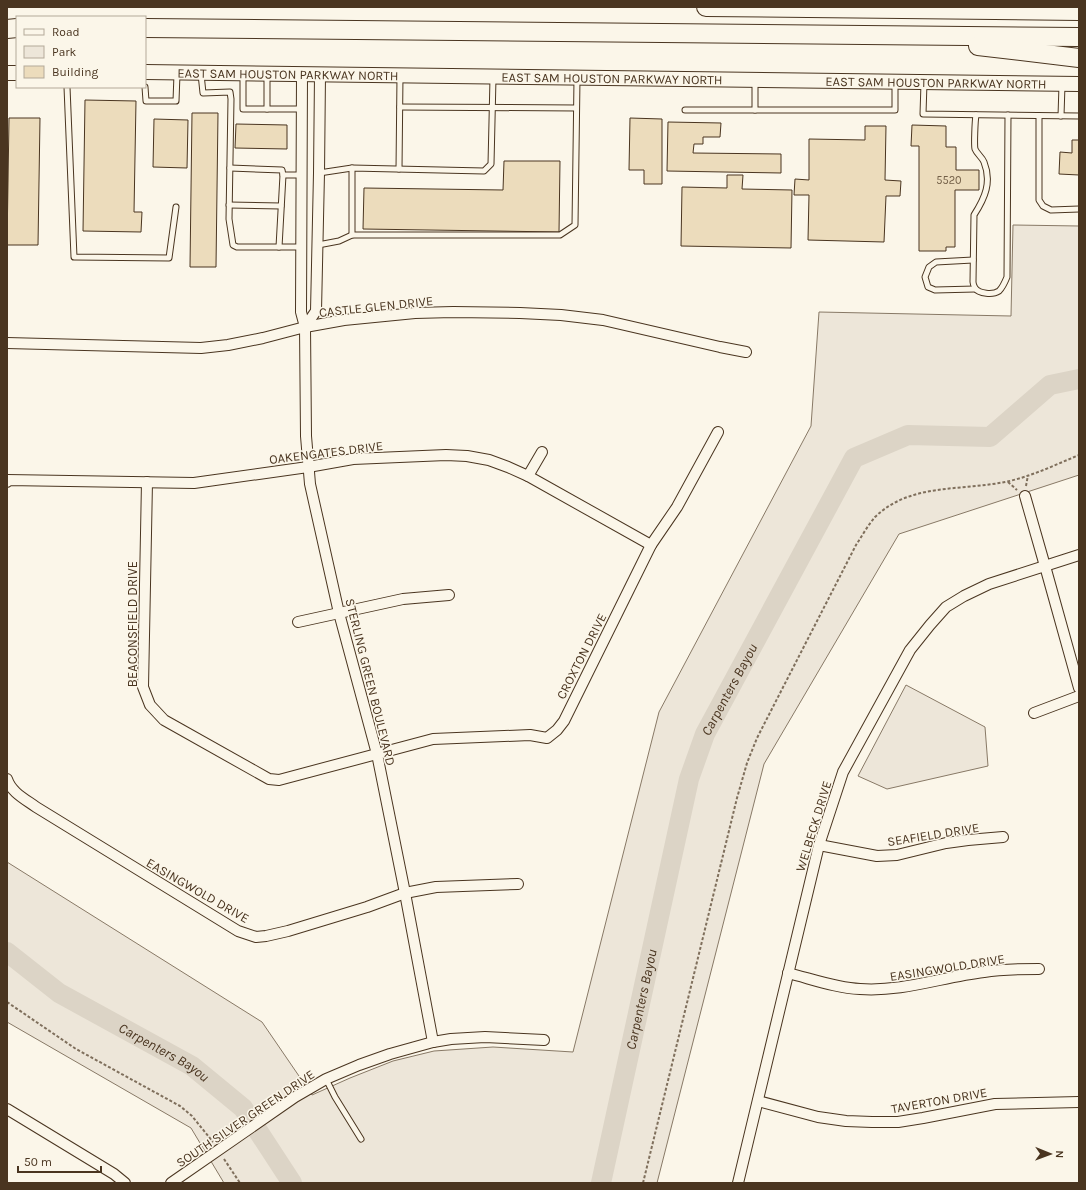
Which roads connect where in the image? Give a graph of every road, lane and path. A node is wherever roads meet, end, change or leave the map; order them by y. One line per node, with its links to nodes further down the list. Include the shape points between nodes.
1 (706, 7): 2 (highway)
2 (713, 7): 3 (highway)
3 (1079, 11)
4 (146, 28): 5 (highway)
5 (702, 34): 6 (highway); 7 (highway, via 770,40 949,43)
6 (1079, 37)
7 (1079, 58)
8 (146, 72): 9 (main road, EAST SAM HOUSTON PARKWAY NORTH)
9 (177, 72): 10 (main road, EAST SAM HOUSTON PARKWAY NORTH); 24 (lane, via 176,101 146,101)
10 (201, 73): 11 (main road, EAST SAM HOUSTON PARKWAY NORTH); 37 (lane, via 203,93 230,92)
11 (243, 74): 12 (main road, EAST SAM HOUSTON PARKWAY NORTH); 28 (lane, via 243,109)
12 (267, 74): 13 (main road, EAST SAM HOUSTON PARKWAY NORTH); 28 (lane)
13 (302, 74): 14 (main road, EAST SAM HOUSTON PARKWAY NORTH); 29 (street, STERLING GREEN BOULEVARD)
14 (320, 74): 15 (main road, EAST SAM HOUSTON PARKWAY NORTH); 40 (street)
15 (400, 75): 16 (main road, EAST SAM HOUSTON PARKWAY NORTH); 25 (lane)
16 (493, 77): 17 (main road, EAST SAM HOUSTON PARKWAY NORTH); 26 (lane)
17 (577, 78): 18 (main road, EAST SAM HOUSTON PARKWAY NORTH); 27 (lane)
18 (755, 80): 19 (main road, EAST SAM HOUSTON PARKWAY NORTH); 31 (lane)
19 (895, 82): 20 (main road, EAST SAM HOUSTON PARKWAY NORTH); 31 (lane, via 895,110)
20 (924, 82): 21 (main road, EAST SAM HOUSTON PARKWAY NORTH); 32 (lane, via 924,114)
21 (1062, 84): 22 (main road, EAST SAM HOUSTON PARKWAY NORTH); 35 (lane)
22 (1079, 84)
23 (67, 88): 45 (lane, via 74,257 169,258)
24 (145, 88)
25 (400, 106): 26 (lane); 39 (lane)
26 (492, 106): 27 (lane); 39 (lane, via 491,164 484,171)
27 (576, 108): 47 (lane, via 575,225 560,235)
28 (267, 109): 29 (lane)
29 (302, 110): 42 (street, STERLING GREEN BOULEVARD)
30 (685, 110): 31 (lane)
31 (755, 110)
32 (976, 115): 33 (lane); 51 (lane, via 975,149 984,160 988,172 987,190 974,215)
33 (1008, 115): 34 (lane); 52 (lane, via 1007,277 998,292 982,293)
34 (1039, 116): 35 (lane); 46 (lane, via 1039,200 1043,206 1051,210)
35 (1061, 116): 36 (lane)
36 (1079, 116)
37 (230, 168): 41 (lane, via 282,170); 43 (lane)
38 (352, 168): 39 (lane); 40 (lane); 47 (lane)
39 (399, 169)
40 (319, 173): 48 (street)
41 (283, 175): 42 (lane); 44 (lane)
42 (302, 175): 50 (street, STERLING GREEN BOULEVARD)
43 (229, 205): 44 (lane); 49 (lane, via 233,245)
44 (281, 206): 49 (lane)
45 (176, 207)
46 (1079, 209)
47 (352, 235): 48 (lane, via 339,241)
48 (318, 245): 50 (street); 53 (street, via 316,311)
49 (279, 247): 50 (lane)
50 (302, 247): 53 (street, STERLING GREEN BOULEVARD, via 301,312)
51 (973, 260): 52 (lane, via 973,282); 52 (lane, via 936,262 929,266 924,277 928,287 935,290)
52 (976, 289)
53 (305, 327): 54 (street, CASTLE GLEN DRIVE, via 263,338 201,348); 55 (street, CASTLE GLEN DRIVE, via 344,320 415,313 561,315 603,320); 59 (street, STERLING GREEN BOULEVARD)
54 (7, 343)
55 (746, 352)
56 (718, 432): 64 (street, CROXTON DRIVE, via 677,507)
57 (542, 452): 60 (street)
58 (1079, 455): 93 (path, via 1007,482 931,490 904,498 874,518 856,545 757,738 747,763)
59 (308, 467): 60 (street, OAKENGATES DRIVE, via 353,459 446,455 489,460); 62 (street, OAKENGATES DRIVE, via 194,483); 68 (street, STERLING GREEN BOULEVARD)
60 (528, 476): 64 (street, OAKENGATES DRIVE)
61 (7, 481): 62 (street, OAKENGATES DRIVE)
62 (147, 482): 73 (street, BEACONSFIELD DRIVE, via 143,687 150,705 164,720 269,779 279,780)
63 (1024, 496): 66 (street)
64 (652, 545): 73 (street, CROXTON DRIVE, via 564,721 547,738 530,735 432,739)
65 (1079, 555): 66 (street, WELBECK DRIVE)
66 (1045, 566): 70 (street); 76 (street, WELBECK DRIVE, via 989,584 946,607 910,650 844,772)
67 (449, 595): 68 (street, via 403,599)
68 (339, 613): 69 (street); 73 (street, STERLING GREEN BOULEVARD)
69 (298, 622)
70 (1079, 688)
71 (1079, 696): 72 (street)
72 (1034, 714)
73 (377, 754): 78 (street, STERLING GREEN BOULEVARD)
74 (7, 779): 78 (street, EASINGWOLD DRIVE, via 16,792 36,807 238,931 256,937 288,931)
75 (1003, 838): 76 (street, SEAFIELD DRIVE, via 946,843 897,855 877,856)
76 (820, 845): 80 (street, WELBECK DRIVE)
77 (518, 884): 78 (street, EASINGWOLD DRIVE, via 436,887)
78 (405, 893): 83 (street, STERLING GREEN BOULEVARD)
79 (1039, 969): 80 (street, EASINGWOLD DRIVE, via 984,972 909,987 860,990)
80 (788, 973): 85 (street, WELBECK DRIVE)
81 (7, 1002): 89 (path, via 76,1049 180,1106 192,1116)
82 (544, 1040): 83 (street, SOUTH SILVER GREEN DRIVE, via 485,1037)
83 (433, 1042): 84 (street, SOUTH SILVER GREEN DRIVE, via 384,1056)
84 (326, 1079): 88 (lane); 89 (street, SOUTH SILVER GREEN DRIVE)
85 (758, 1101): 86 (street, TAVERTON DRIVE, via 818,1117 872,1122 898,1122 995,1104); 94 (street, WELBECK DRIVE)
86 (1079, 1102)
87 (7, 1109): 90 (street)
88 (361, 1139)
89 (218, 1149): 91 (street, SOUTH SILVER GREEN DRIVE); 92 (path)
90 (125, 1183)
91 (171, 1183)
92 (240, 1183)
93 (643, 1183)
94 (738, 1183)

